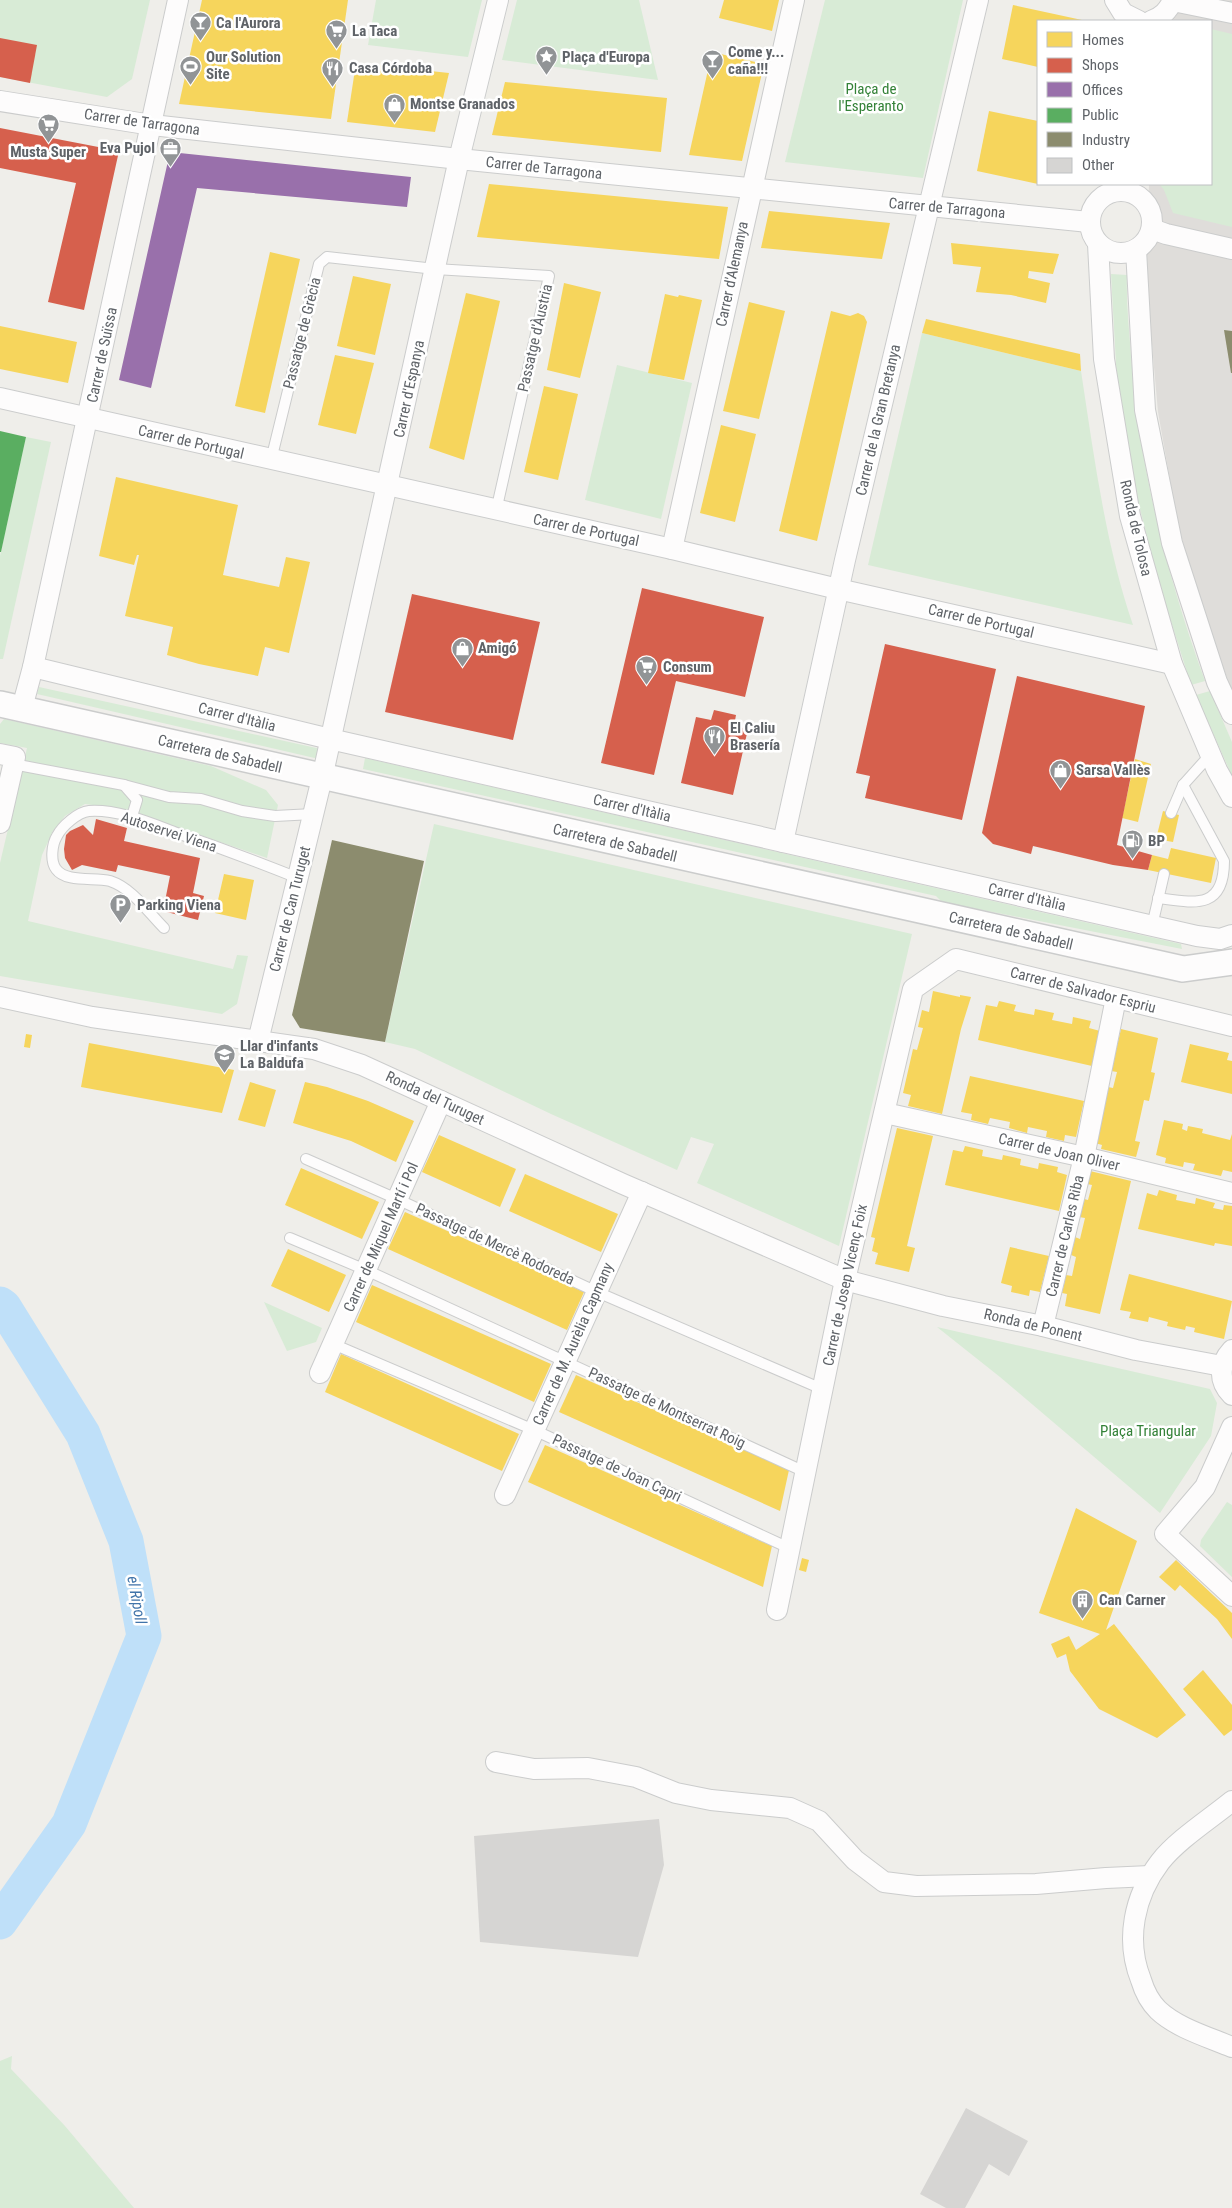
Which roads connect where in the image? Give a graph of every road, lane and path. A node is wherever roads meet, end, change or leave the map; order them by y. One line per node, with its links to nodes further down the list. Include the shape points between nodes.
1 (178, 0): 9 (street, Carrer de Suïssa)
2 (498, 0): 10 (street, Carrer d'Espanya)
3 (794, 0): 11 (street, Carrer d'Alemanya)
4 (978, 0): 14 (street, Carrer de la Gran Bretanya)
5 (1173, 0): 6 (street); 7 (street, via 1161,17)
6 (1232, 13)
7 (1153, 20)
8 (0, 101): 9 (street, Carrer de Tarragona)
9 (152, 125): 10 (street, Carrer de Tarragona, via 341,144); 22 (street, Carrer de Suïssa)
10 (459, 160): 11 (street, Carrer de Tarragona); 20 (street, Carrer d'Espanya)
11 (751, 188): 14 (street, Carrer de Tarragona); 26 (street, Carrer d'Alemanya)
12 (1135, 188): 13 (street, via 1106,194); 16 (street, via 1149,208)
13 (1100, 192): 15 (street)
14 (928, 207): 15 (street, Carrer de Tarragona); 27 (street, Carrer de la Gran Bretanya)
15 (1089, 222): 17 (street)
16 (1152, 228): 18 (street); 19 (street)
17 (1098, 244): 19 (street, via 1116,253); 28 (street, Ronda de Tolosa, via 1104,359 1130,516)
18 (1232, 249)
19 (1136, 250): 31 (street, via 1145,410 1172,543 1217,682)
20 (435, 269): 23 (lane, Passatge de Grècia, via 327,257 319,264); 24 (street, Carrer d'Espanya); 25 (lane, Passatge d'Àustria, via 549,276)
21 (0, 398): 22 (street, Carrer de Portugal)
22 (88, 419): 23 (street, Carrer de Portugal); 29 (street, Carrer de Suïssa)
23 (271, 460): 24 (street, Carrer de Portugal)
24 (388, 487): 25 (street, Carrer de Portugal); 32 (street, Carrer d'Espanya)
25 (496, 511): 26 (street, Carrer de Portugal)
26 (672, 549): 27 (street, Carrer de Portugal)
27 (838, 590): 28 (street, Carrer de Portugal); 43 (street, Carrer de la Gran Bretanya)
28 (1172, 664): 33 (street, Ronda de Tolosa)
29 (33, 667): 30 (street, Carrer de Suïssa); 32 (street, Carrer d'Itàlia)
30 (11, 706): 35 (street, Carretera de Sabadell)
31 (1232, 714)
32 (330, 739): 35 (street, Carrer d'Espanya); 43 (street, Carrer d'Itàlia)
33 (1210, 755): 37 (lane); 38 (street, Ronda de Tolosa)
34 (9, 758): 36 (lane); 42 (street)
35 (322, 778): 41 (street, Carrer de Can Turuget); 50 (street, Carretera de Sabadell, via 1183,969)
36 (124, 785): 39 (lane, via 137,800); 41 (lane, via 169,797 202,799 242,811 275,816)
37 (1183, 785): 40 (lane); 46 (lane, via 1224,861 1224,874 1221,886 1212,898 1194,903)
38 (1232, 797)
39 (133, 812)
40 (1171, 813)
41 (313, 814): 45 (street, Carrer de Can Turuget)
42 (0, 823)
43 (783, 842): 47 (street, Carrer d'Itàlia)
44 (1164, 874): 46 (lane)
45 (298, 878): 48 (lane, Autoservei Viena, via 133,818 88,811 69,822 56,836 52,856 56,869 69,877 110,881 126,889); 55 (street, Carrer de Can Turuget)
46 (1158, 898): 47 (lane)
47 (1152, 926): 49 (street, Carrer d'Itàlia, via 1211,938)
48 (164, 928)
49 (1232, 935)
50 (1232, 962)
51 (936, 972): 53 (street, Carrer de Salvador Espriu, via 956,959); 57 (street, Carrer de Josep Vicenç Foix, via 913,989)
52 (0, 997): 55 (street, Ronda del Turuget, via 92,1016)
53 (1116, 998): 54 (street, Carrer de Salvador Espriu); 58 (street, Carrer de Carles Riba)
54 (1232, 1026)
55 (258, 1042): 56 (street, Ronda del Turuget, via 314,1049 362,1064)
56 (441, 1101): 60 (street, Ronda del Turuget); 62 (street, Carrer de Miquel Martí i Pol)
57 (884, 1113): 58 (street, Carrer de Joan Oliver); 65 (street, Carrer de Josep Vicenç Foix)
58 (1084, 1157): 61 (street, Carrer de Joan Oliver); 67 (street, Carrer de Carles Riba)
59 (306, 1159): 62 (lane, Passatge de Mercè Rodoreda)
60 (642, 1192): 65 (street, Ronda del Turuget); 66 (street, Carrer de M. Aurèlia Capmany)
61 (1232, 1193)
62 (397, 1199): 64 (street, Carrer de Miquel Martí i Pol); 66 (lane, Passatge de Mercè Rodoreda)
63 (290, 1238): 64 (lane, Passatge de Montserrat Roig)
64 (366, 1270): 68 (street, Carrer de Miquel Martí i Pol); 70 (lane, Passatge de Montserrat Roig)
65 (845, 1280): 67 (street, Ronda de Ponent, via 943,1306); 72 (street, Carrer de Josep Vicenç Foix)
66 (597, 1292): 70 (street, Carrer de M. Aurèlia Capmany); 72 (lane, Passatge de Mercè Rodoreda)
67 (1044, 1326): 69 (street, Ronda de Ponent, via 1136,1350)
68 (333, 1344): 71 (street, Carrer de Miquel Martí i Pol); 75 (lane, Passatge de Joan Capri)
69 (1227, 1358): 73 (street, via 1223,1383)
70 (565, 1362): 75 (street, Carrer de M. Aurèlia Capmany); 76 (lane, Passatge de Montserrat Roig)
71 (320, 1373)
72 (822, 1389): 76 (street, Carrer de Josep Vicenç Foix)
73 (1232, 1396)
74 (1232, 1427): 79 (street, via 1204,1487 1165,1534)
75 (534, 1430): 77 (street, Carrer de M. Aurèlia Capmany); 78 (lane, Passatge de Joan Capri)
76 (805, 1472): 78 (street, Carrer de Josep Vicenç Foix)
77 (505, 1495)
78 (789, 1548): 80 (street, Carrer de Josep Vicenç Foix)
79 (1232, 1596)
80 (777, 1610)
81 (496, 1762): 83 (street, via 534,1769 588,1768 636,1777 676,1793 711,1800 790,1808 820,1822 854,1860 884,1882 916,1886 1027,1884)
82 (1232, 1800): 83 (street, via 1162,1861)
83 (1150, 1876): 84 (street, via 1137,1907 1133,1933 1134,1963 1143,1987 1156,2008 1168,2018)
84 (1232, 2048)

